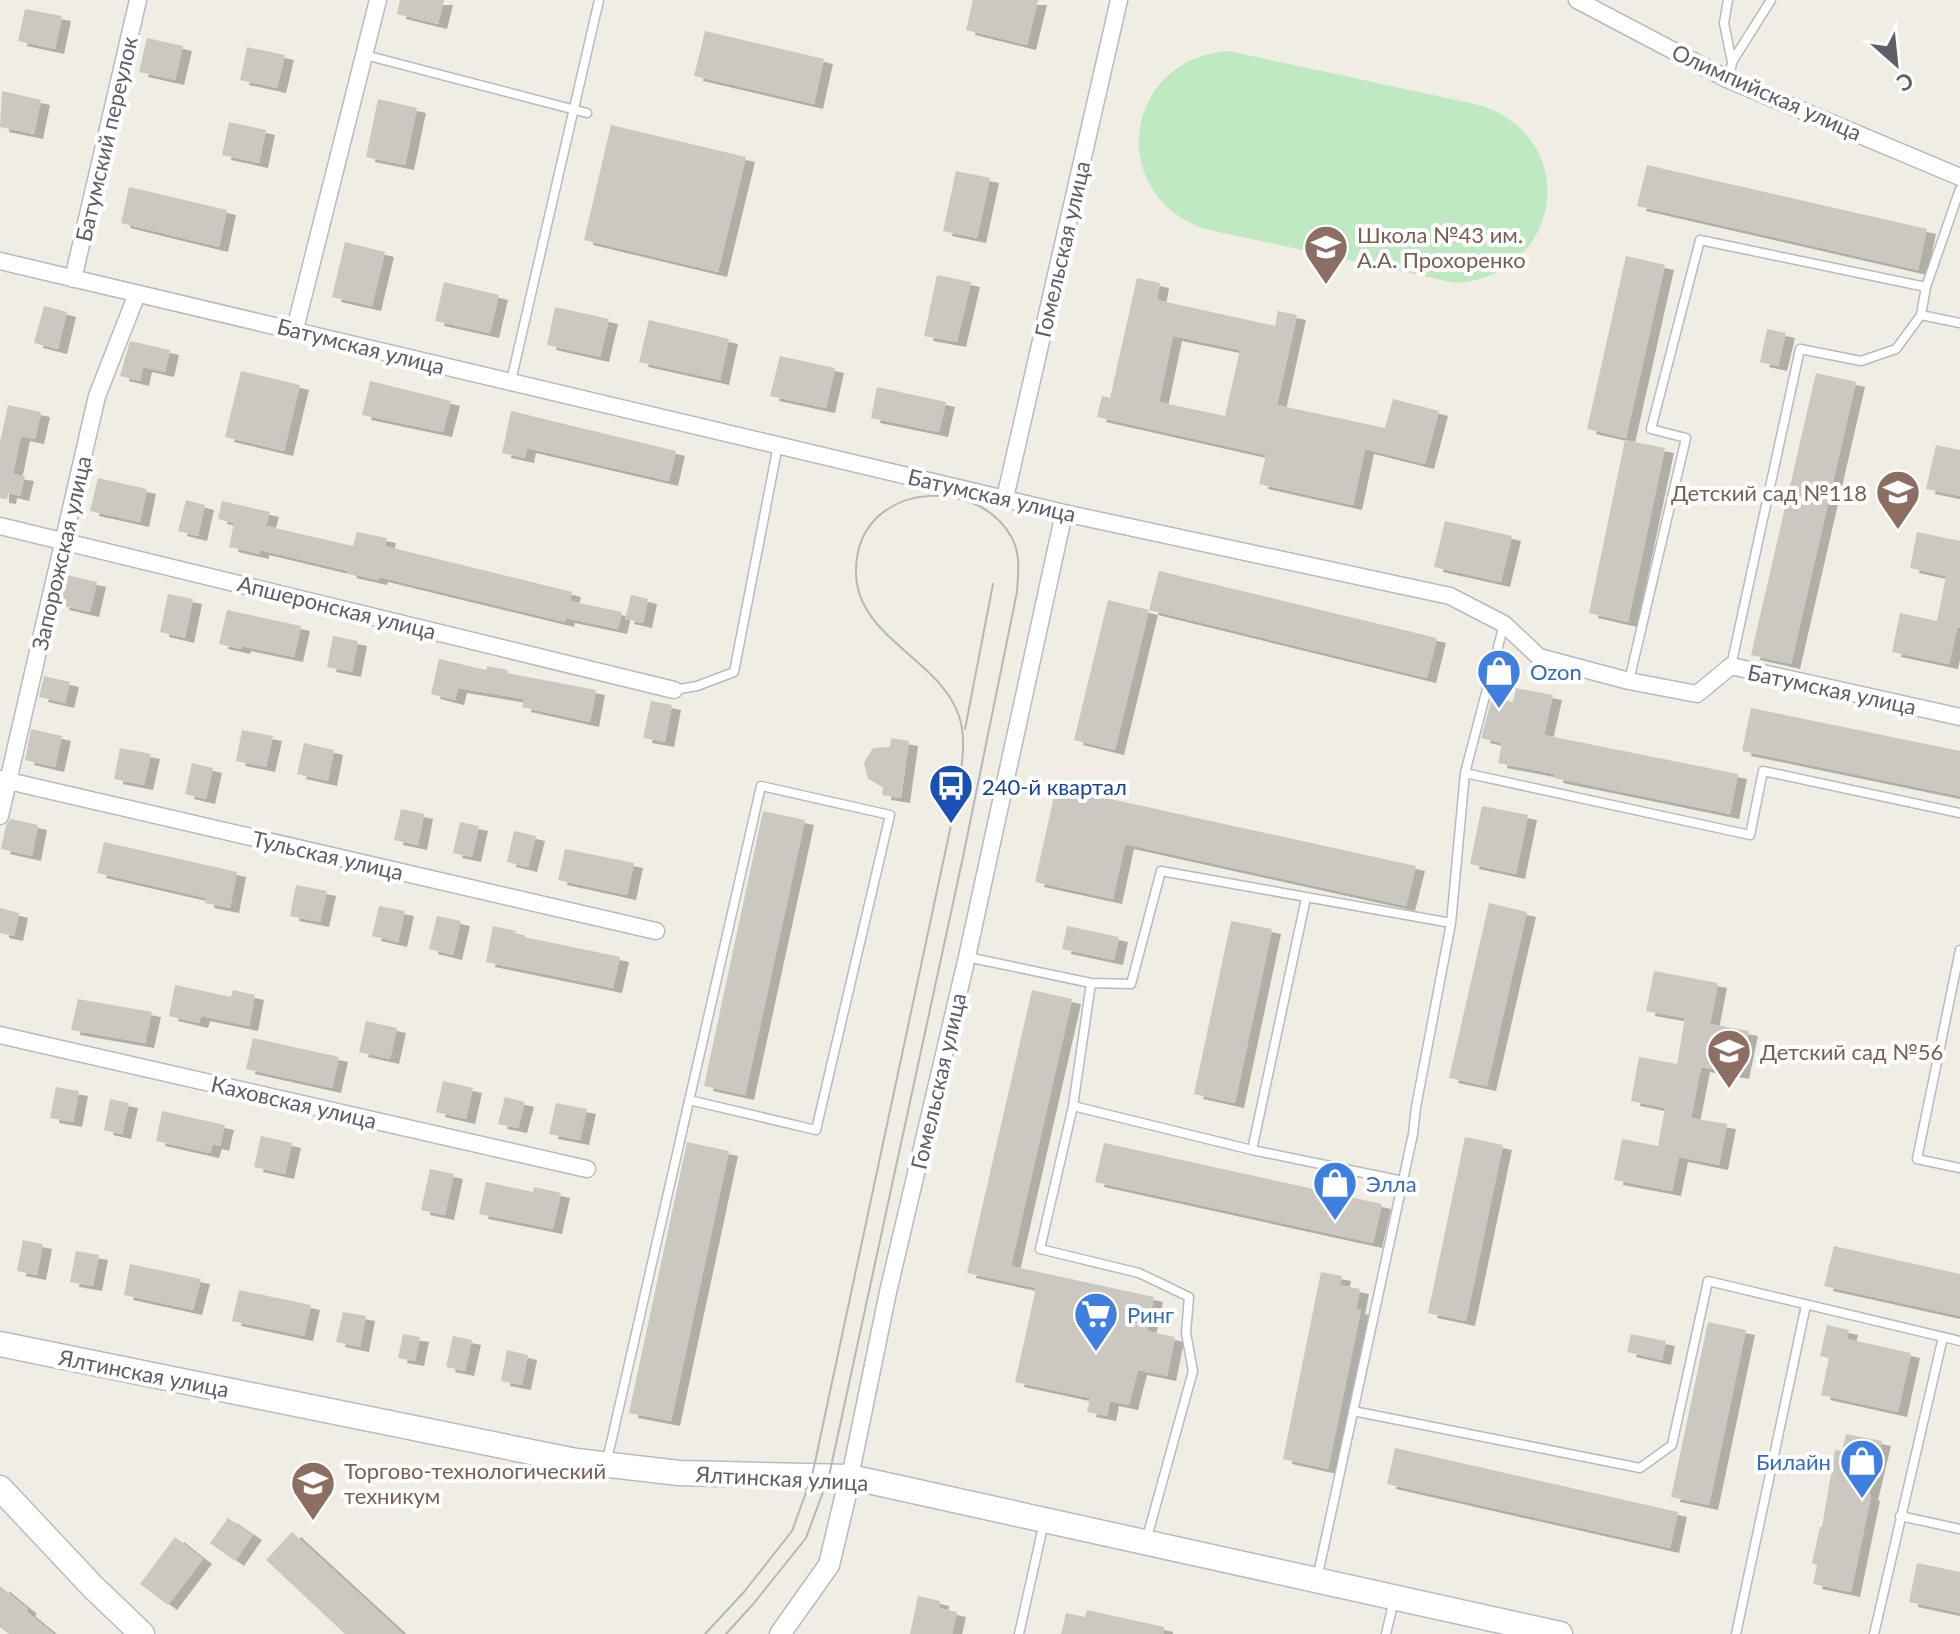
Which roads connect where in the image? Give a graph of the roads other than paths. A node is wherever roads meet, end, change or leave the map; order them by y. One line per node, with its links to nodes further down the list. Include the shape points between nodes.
1 (138, 0): 16 (street, Батумский переулок)
2 (378, 0): 8 (street)
3 (599, 0): 11 (lane)
4 (1119, 0): 24 (street, Гомельская улица)
5 (1577, 0): 10 (street, Олимпийская улица)
6 (1728, 0): 9 (lane, via 1724,23)
7 (1771, 0): 9 (lane)
8 (365, 55): 11 (lane); 21 (street)
9 (1732, 62): 10 (lane)
10 (1729, 80): 13 (street, Олимпийская улица)
11 (575, 110): 12 (lane); 22 (lane)
12 (587, 113)
13 (1960, 177)
14 (1960, 189): 17 (lane)
15 (0, 261): 16 (street, Батумская улица)
16 (73, 279): 18 (street, Батумская улица)
17 (1926, 287): 19 (lane); 30 (lane, via 1700,240 1651,429 1686,438)
18 (137, 294): 21 (street, Батумская улица); 27 (street, Запорожская улица, via 97,396)
19 (1921, 315): 20 (lane); 29 (lane, via 1896,349 1861,361 1800,349)
20 (1960, 323)
21 (295, 329): 22 (street, Батумская улица)
22 (511, 382): 23 (street, Батумская улица)
23 (778, 444): 24 (street, Батумская улица); 31 (lane, via 734,672)
24 (1005, 498): 25 (street, Батумская улица)
25 (1064, 513): 28 (street, Батумская улица, via 1450,596); 41 (street, Гомельская улица)
26 (0, 526): 27 (street, Апшеронская улица)
27 (63, 539): 31 (street, Апшеронская улица); 34 (street, Запорожская улица)
28 (1504, 624): 30 (street, Батумская улица, via 1539,657); 33 (lane)
29 (1731, 666): 30 (street, Батумская улица, via 1697,694); 32 (street, Батумская улица)
30 (1629, 681)
31 (674, 690)
32 (1960, 717)
33 (1465, 773): 35 (lane, via 1750,835 1763,771); 38 (lane)
34 (4, 780): 36 (street, Запорожская улица); 39 (street, Тульская улица)
35 (1960, 813)
36 (0, 816)
37 (1306, 898): 38 (lane); 42 (lane, via 1161,871 1131,984); 46 (lane)
38 (1451, 923): 49 (lane)
39 (656, 931)
40 (1960, 950): 47 (lane, via 1917,1159)
41 (967, 957): 42 (lane); 56 (street, Гомельская улица)
42 (1091, 983): 45 (lane)
43 (0, 1035): 48 (street, Каховская улица)
44 (689, 1100): 44 (lane, via 761,786 890,815 816,1130); 55 (lane)
45 (1073, 1106): 46 (lane); 61 (lane, via 1040,1249 1139,1273 1189,1297 1186,1333 1193,1371)
46 (1252, 1150): 49 (lane)
47 (1960, 1168)
48 (587, 1169)
49 (1403, 1181): 54 (lane)
50 (1806, 1305): 51 (lane); 54 (lane, via 1708,1281 1672,1445 1640,1468); 69 (lane)
51 (1943, 1337): 52 (lane); 58 (lane)
52 (1960, 1341)
53 (0, 1344): 55 (main road, Ялтинская улица)
54 (1353, 1411): 62 (lane)
55 (606, 1464): 56 (main road, Ялтинская улица, via 679,1473)
56 (850, 1477): 59 (main road, Ялтинская улица); 65 (street, Гомельская улица, via 829,1565)
57 (0, 1488): 64 (main road)
58 (1900, 1516): 60 (lane); 70 (lane)
59 (1044, 1519): 61 (main road, Ялтинская улица); 66 (lane)
60 (1960, 1529)
61 (1146, 1541): 62 (main road, Ялтинская улица)
62 (1316, 1579): 63 (main road, Ялтинская улица)
63 (1394, 1596): 67 (lane); 68 (main road, Ялтинская улица)
64 (142, 1634)
65 (780, 1634)
66 (1019, 1634)
67 (1386, 1634)
68 (1560, 1634)
69 (1736, 1634)
70 (1874, 1634)

